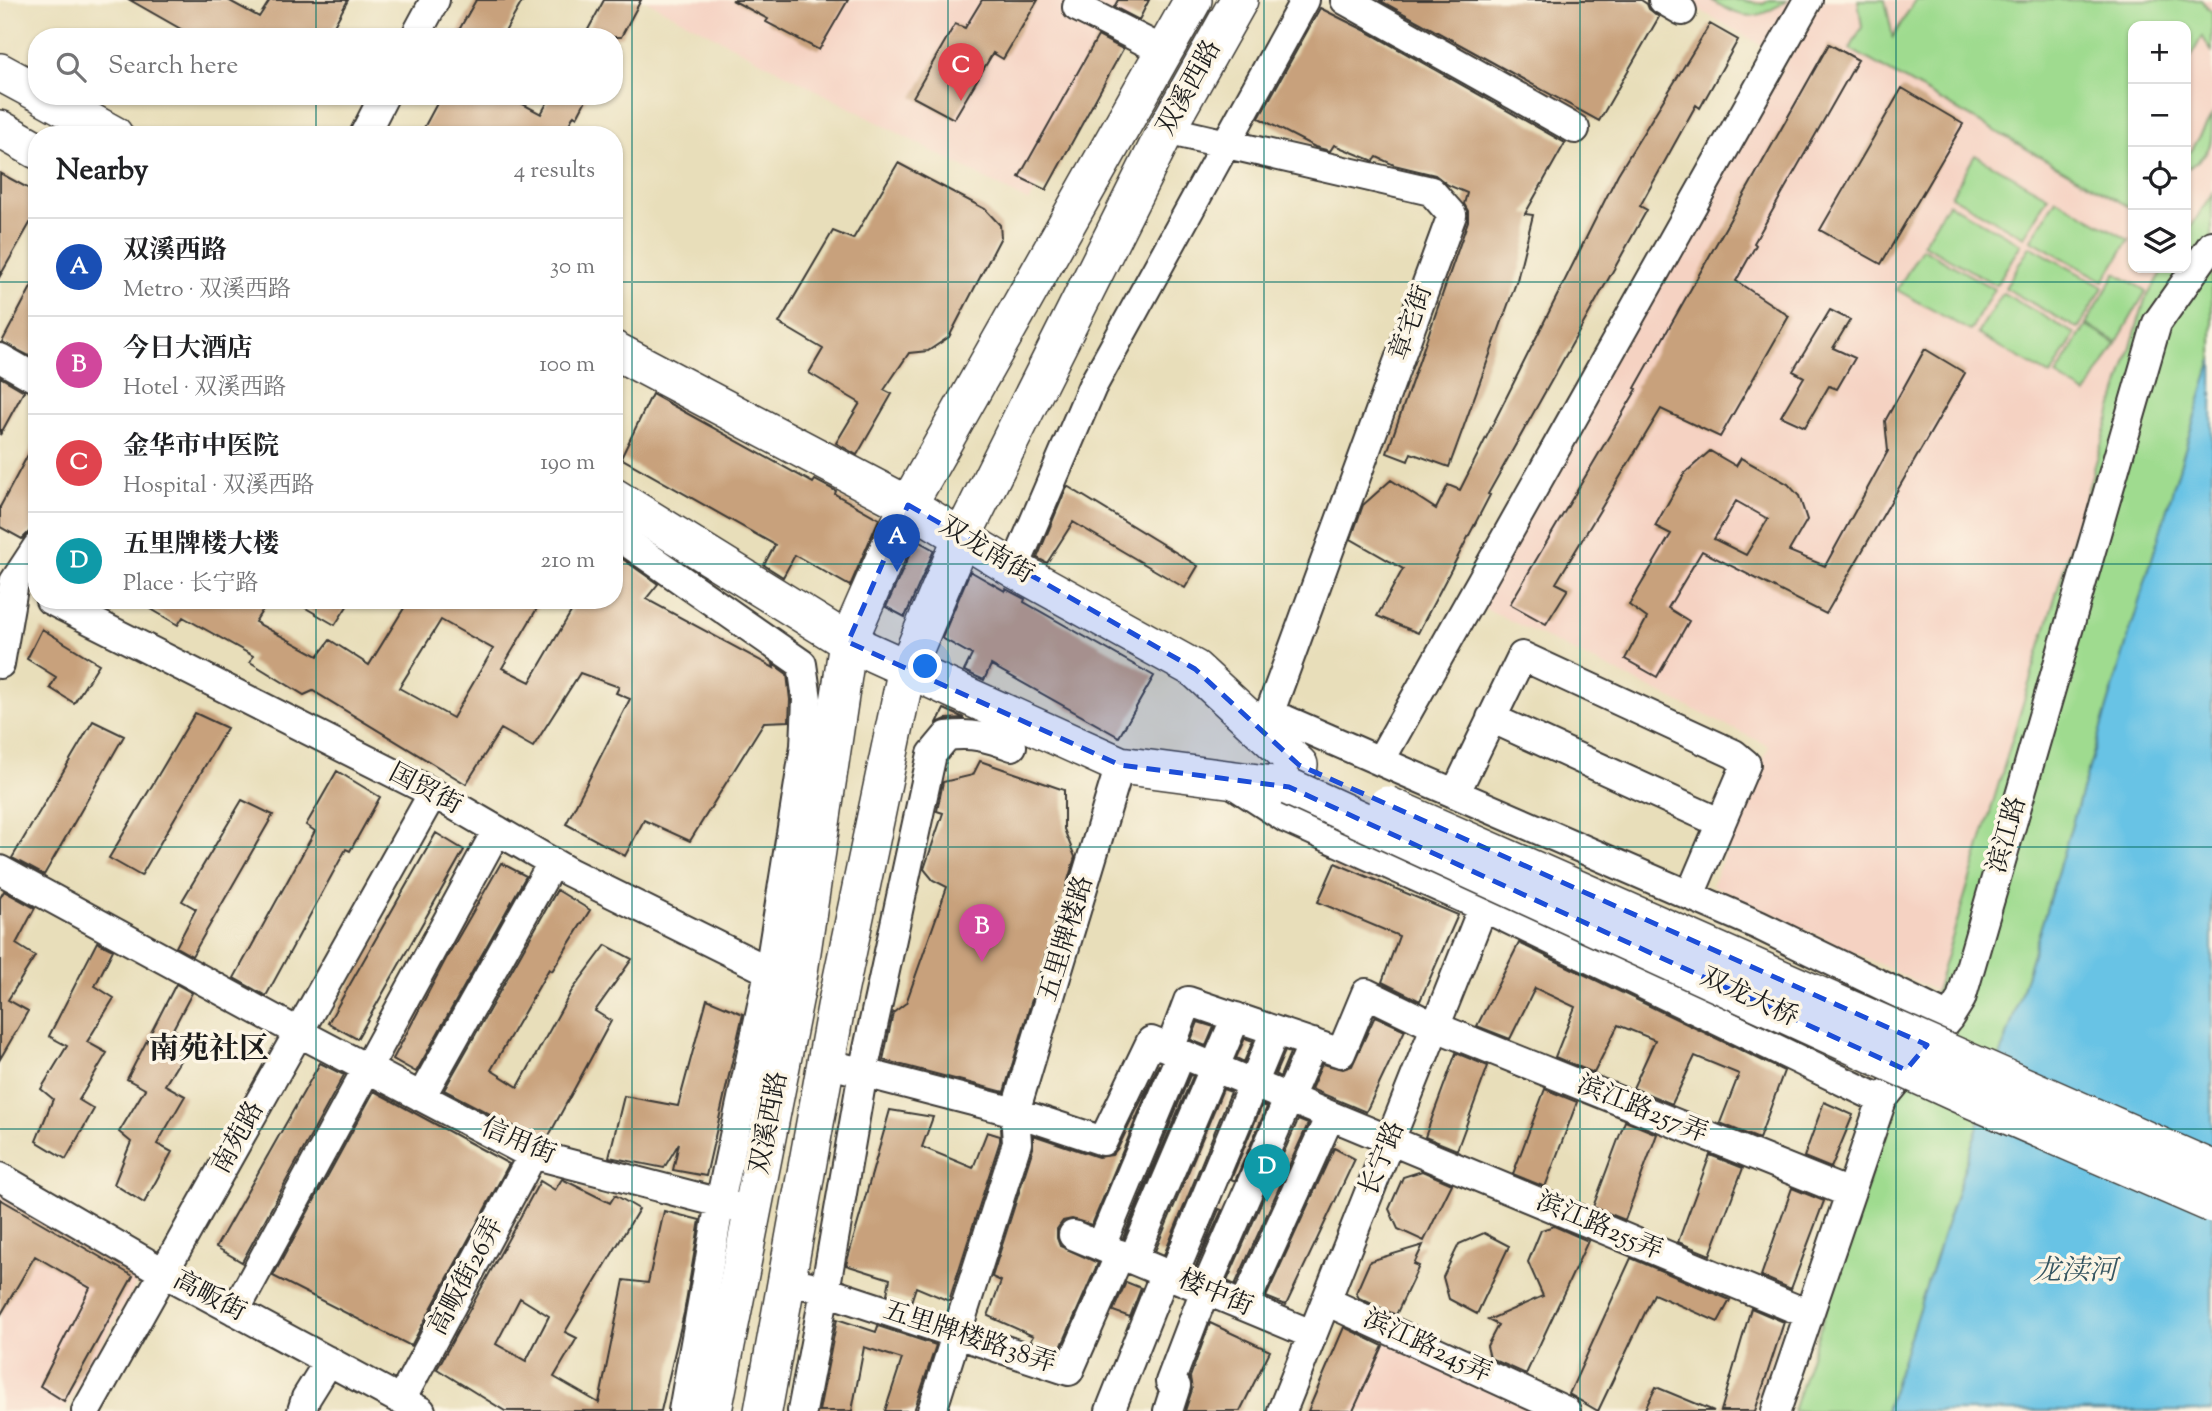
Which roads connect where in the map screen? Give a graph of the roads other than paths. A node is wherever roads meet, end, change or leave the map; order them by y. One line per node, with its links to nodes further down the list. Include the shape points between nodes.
1 (435, 0): 8 (street)
2 (1081, 0): 9 (street, via 1077,7)
3 (1192, 0): 9 (main road, 双溪西路)
4 (1239, 0): 18 (main road, 双溪西路)
5 (1305, 0): 20 (street)
6 (1345, 0): 17 (street)
7 (1808, 0): 39 (street)
8 (420, 28)
9 (1164, 51): 26 (main road, 双溪西路)
10 (0, 72): 11 (main road)
11 (28, 88)
12 (60, 105): 14 (main road)
13 (379, 105): 15 (street)
14 (98, 126)
15 (369, 126)
16 (0, 129): 19 (main road)
17 (1575, 129)
18 (1166, 130): 20 (street, 章宅街); 27 (main road, 双溪西路)
19 (28, 144)
20 (1226, 144): 30 (street, via 1092,387); 36 (street, 章宅街, via 1431,191 1452,215)
21 (2212, 245): 53 (street, 滨江路, via 2157,324 1961,999)
22 (623, 355): 26 (main road, 双龙南街)
23 (0, 358): 24 (street)
24 (28, 374)
25 (623, 503): 33 (main road)
26 (908, 505): 27 (main road, 双龙南街); 33 (main road, 双溪西路)
27 (962, 537): 30 (main road, 双龙南街); 35 (main road, 双溪西路)
28 (623, 539): 51 (street, via 802,663 807,699 805,746)
29 (28, 563): 31 (street)
30 (1014, 569): 36 (main road, 双龙南街, via 1195,669)
31 (17, 583): 34 (street)
32 (68, 609): 43 (street, 国贸街)
33 (848, 642): 35 (main road); 51 (main road, 双溪西路)
34 (0, 664)
35 (907, 667): 40 (main road); 59 (main road, 双溪西路)
36 (1254, 715): 39 (street, via 1286,720); 41 (main road, 双龙南街)
37 (1492, 718): 44 (street); 45 (street); 45 (street, via 1522,656 1734,754 1746,764)
38 (1012, 747): 62 (street, via 983,735 966,734 947,736 932,754)
39 (1380, 761): 44 (street)
40 (1120, 765): 42 (main road); 67 (street, 五里牌楼路)
41 (1294, 776): 42 (main road); 71 (main road, 双龙大桥, bridge); 74 (main road, 双龙大桥, bridge, via 1959,1094)
42 (1225, 778): 50 (street, via 1287,819)
43 (433, 793): 46 (street, 国贸街); 56 (street, 南苑路)
44 (1455, 794): 49 (street)
45 (1721, 823): 49 (street)
46 (497, 830): 47 (street, 国贸街); 60 (street)
47 (552, 863): 51 (street, 国贸街); 64 (street)
48 (0, 870): 56 (street, 信用街)
49 (1690, 895): 53 (street)
50 (1483, 908): 54 (street, 长宁路); 66 (street)
51 (783, 978): 75 (main road, 双溪西路)
52 (1236, 1017): 55 (street); 58 (street, via 1188,1001); 61 (street)
53 (1949, 1018): 66 (street, 滨江路)
54 (1436, 1027): 57 (street, 滨江路257弄, via 1366,993 1341,1054); 69 (street, 长宁路); 73 (street, 滨江路257弄)
55 (1275, 1031): 57 (street); 63 (street)
56 (298, 1032): 60 (street, 信用街); 78 (street, 南苑路)
57 (1313, 1044): 65 (street)
58 (1176, 1052): 61 (street, 滨江路255弄); 67 (street, via 1151,1041 1103,1141); 77 (street)
59 (825, 1063): 62 (street); 80 (main road, 双溪西路)
60 (367, 1068): 64 (street, 信用街); 85 (street)
61 (1216, 1068): 63 (street, 滨江路255弄); 77 (street)
62 (863, 1072): 67 (street); 82 (street)
63 (1253, 1084): 65 (street, 滨江路255弄); 79 (street)
64 (421, 1097): 70 (street, 信用街)
65 (1290, 1099): 68 (street, 滨江路255弄); 81 (street)
66 (1882, 1100): 73 (street, 滨江路)
67 (1015, 1112): 87 (street, 五里牌楼路, via 1017,1143)
68 (1330, 1115): 69 (street, 滨江路255弄); 84 (street)
69 (1390, 1141): 83 (street, 长宁路); 86 (street, 滨江路255弄)
70 (533, 1154): 75 (street, 信用街); 90 (street, 高畈街26弄)
71 (2212, 1169)
72 (0, 1177): 78 (street, 高畈街)
73 (1849, 1193): 86 (street, 滨江路)
74 (2212, 1204)
75 (737, 1207): 93 (street); 94 (main road, 双溪西路)
76 (1073, 1235): 77 (street, 楼中街)
77 (1118, 1253): 79 (street, 楼中街); 87 (street, 五里牌楼路38弄, via 1069,1371)
78 (163, 1272): 85 (street, 高畈街); 91 (street, 南苑路)
79 (1169, 1274): 81 (street, 楼中街); 98 (street)
80 (787, 1279): 82 (street, 五里牌楼路38弄); 95 (main road, 双溪西路)
81 (1205, 1290): 84 (street, 楼中街); 99 (street, via 1170,1382 1176,1386)
82 (825, 1291): 87 (street, 五里牌楼路38弄); 96 (street)
83 (1326, 1301): 88 (street, 长宁路); 101 (street, 滨江路245弄)
84 (1244, 1306): 88 (street, 楼中街)
85 (235, 1311): 89 (street, 高畈街)
86 (1808, 1314): 102 (street, 滨江路)
87 (956, 1333): 97 (street, 五里牌楼路)
88 (1311, 1334): 100 (street, 长宁路)
89 (328, 1361): 90 (street, 高畈街); 92 (street)
90 (411, 1406)
91 (86, 1411)
92 (302, 1411)
93 (683, 1411)
94 (713, 1411)
95 (763, 1411)
96 (802, 1411)
97 (932, 1411)
98 (1110, 1411)
99 (1168, 1411)
100 (1282, 1411)
101 (1566, 1411)
102 (1776, 1411)

